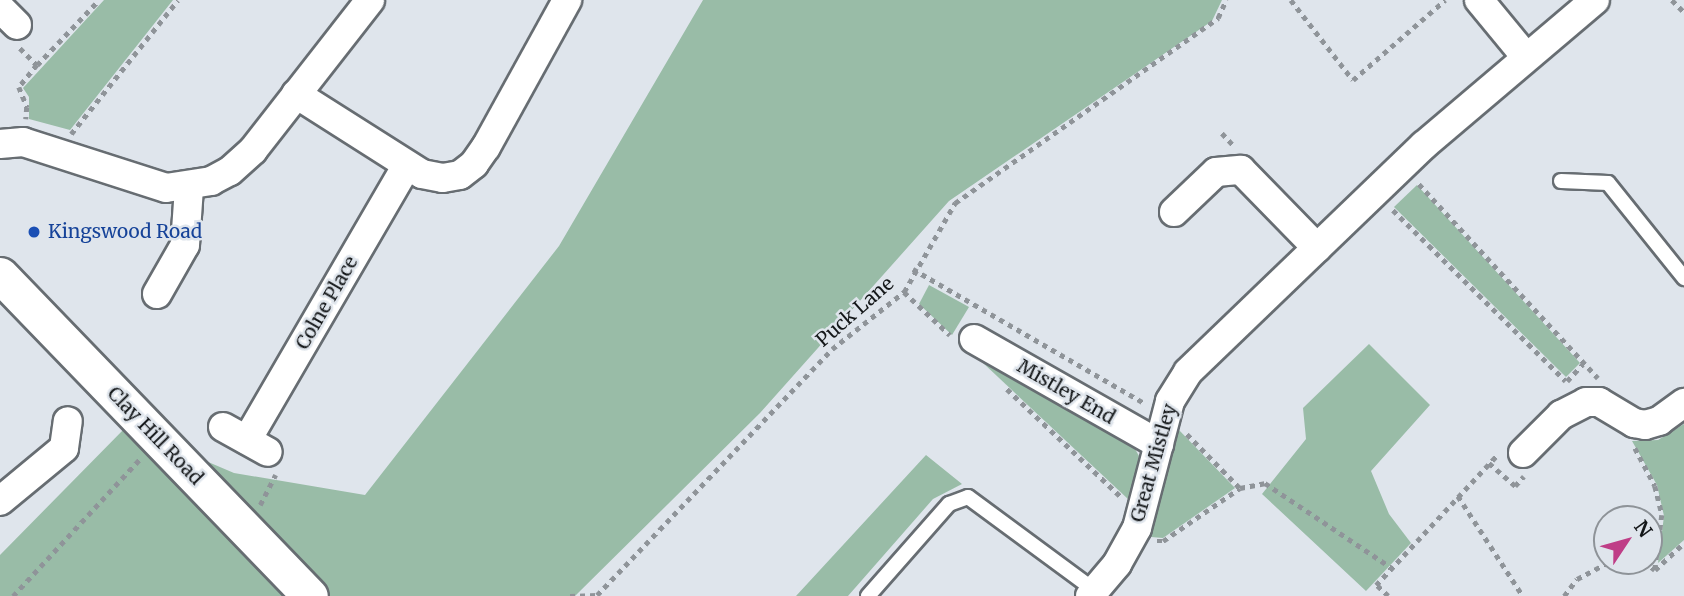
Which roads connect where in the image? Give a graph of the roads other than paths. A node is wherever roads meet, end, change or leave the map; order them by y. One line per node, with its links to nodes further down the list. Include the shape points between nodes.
1 (370, 0): 6 (street)
2 (567, 0): 8 (street, via 474,164 460,175 443,178)
3 (1479, 0): 5 (street)
4 (1595, 0): 5 (street, Great Mistley)
5 (1526, 57): 12 (street, Great Mistley, via 1424,145)
6 (296, 94): 8 (street); 10 (street, via 253,150 230,171)
7 (8, 134): 10 (street, via 142,184)
8 (407, 165): 20 (street, Colne Place)
9 (1561, 181): 14 (lane, via 1608,183)
10 (189, 188): 15 (street, via 185,244)
11 (1174, 212): 12 (street, via 1216,172 1241,170)
12 (1317, 248): 19 (street, Great Mistley, via 1188,372 1170,401)
13 (0, 275): 24 (street, Clay Hill Road)
14 (1684, 278)
15 (157, 294)
16 (963, 338): 19 (street, Mistley End)
17 (1684, 403): 21 (street, via 1645,425 1599,402 1586,402 1562,415)
18 (68, 421): 22 (street, via 64,448)
19 (1168, 434): 23 (street, Great Mistley, via 1137,528 1117,564)
20 (255, 446)
21 (1521, 455)
22 (0, 501)
23 (1092, 593): 25 (lane, via 968,497 949,504)
24 (310, 596)
25 (868, 596)

